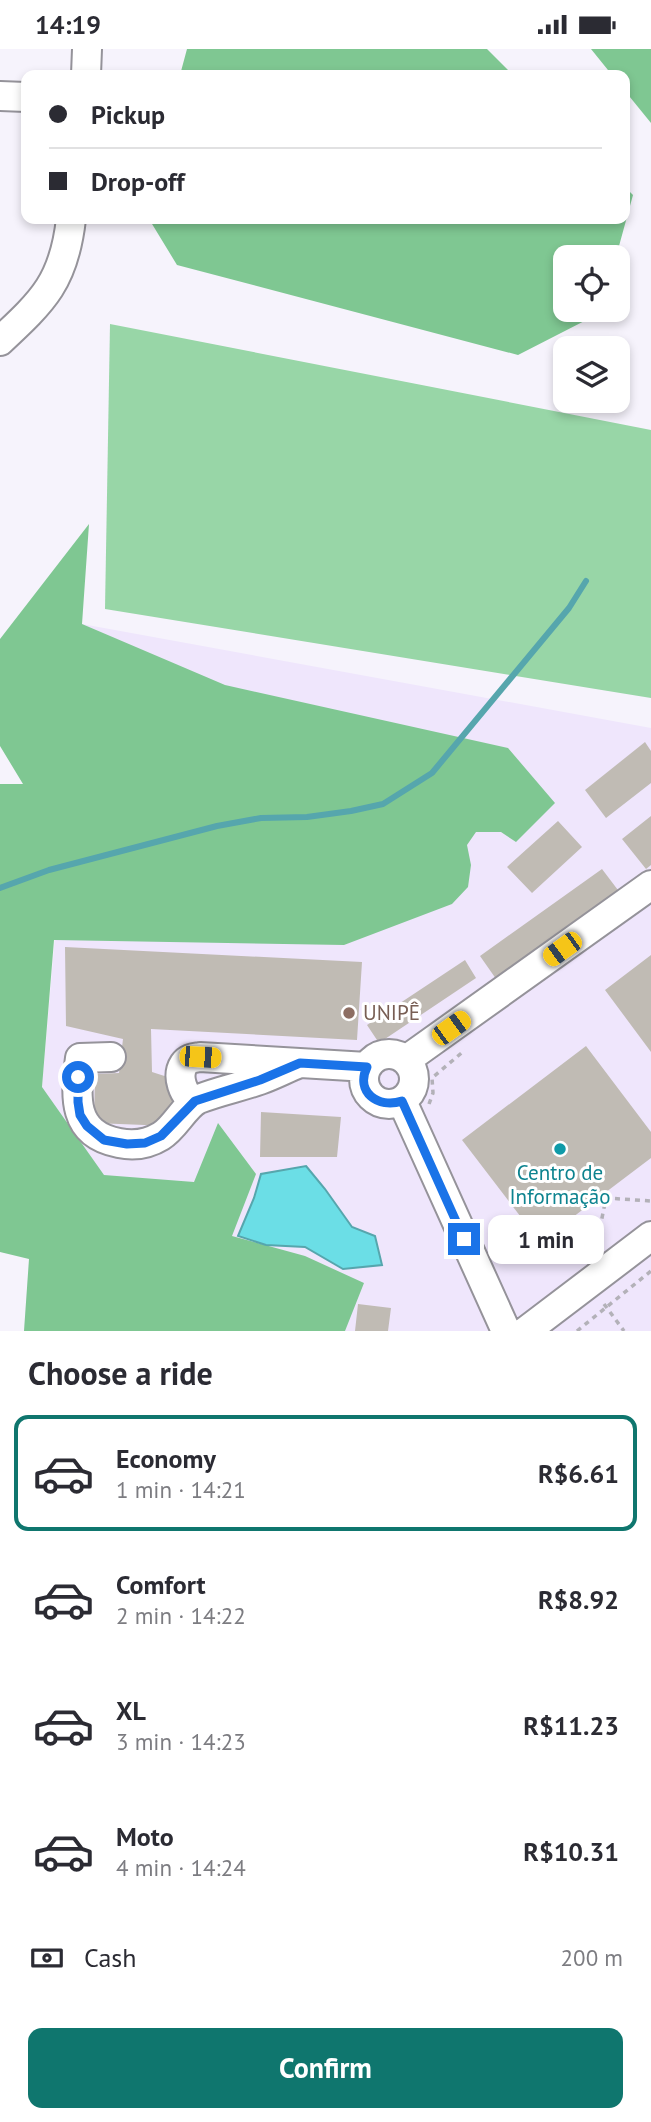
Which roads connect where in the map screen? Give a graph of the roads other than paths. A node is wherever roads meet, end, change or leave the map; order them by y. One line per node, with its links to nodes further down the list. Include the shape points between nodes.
1 (87, 49): 2 (street)
2 (86, 70)
3 (0, 96): 4 (street)
4 (21, 97)
5 (70, 224): 7 (street, via 58,276)
6 (0, 308): 7 (street)
7 (34, 309): 8 (street)
8 (0, 341)
9 (651, 885): 11 (street)
10 (111, 1057): 14 (street, via 70,1057 80,1115 104,1140 145,1143 161,1136)
11 (406, 1060): 13 (street, via 390,1053 373,1059); 15 (street, via 414,1077 409,1094)
12 (300, 1063): 13 (street); 14 (street); 14 (street, via 191,1058 183,1065 182,1083 185,1095)
13 (367, 1067): 15 (street, via 364,1082 371,1096 386,1104)
14 (195, 1101)
15 (414, 1106): 17 (street)
16 (651, 1235): 18 (street)
17 (506, 1331)
18 (526, 1331)

